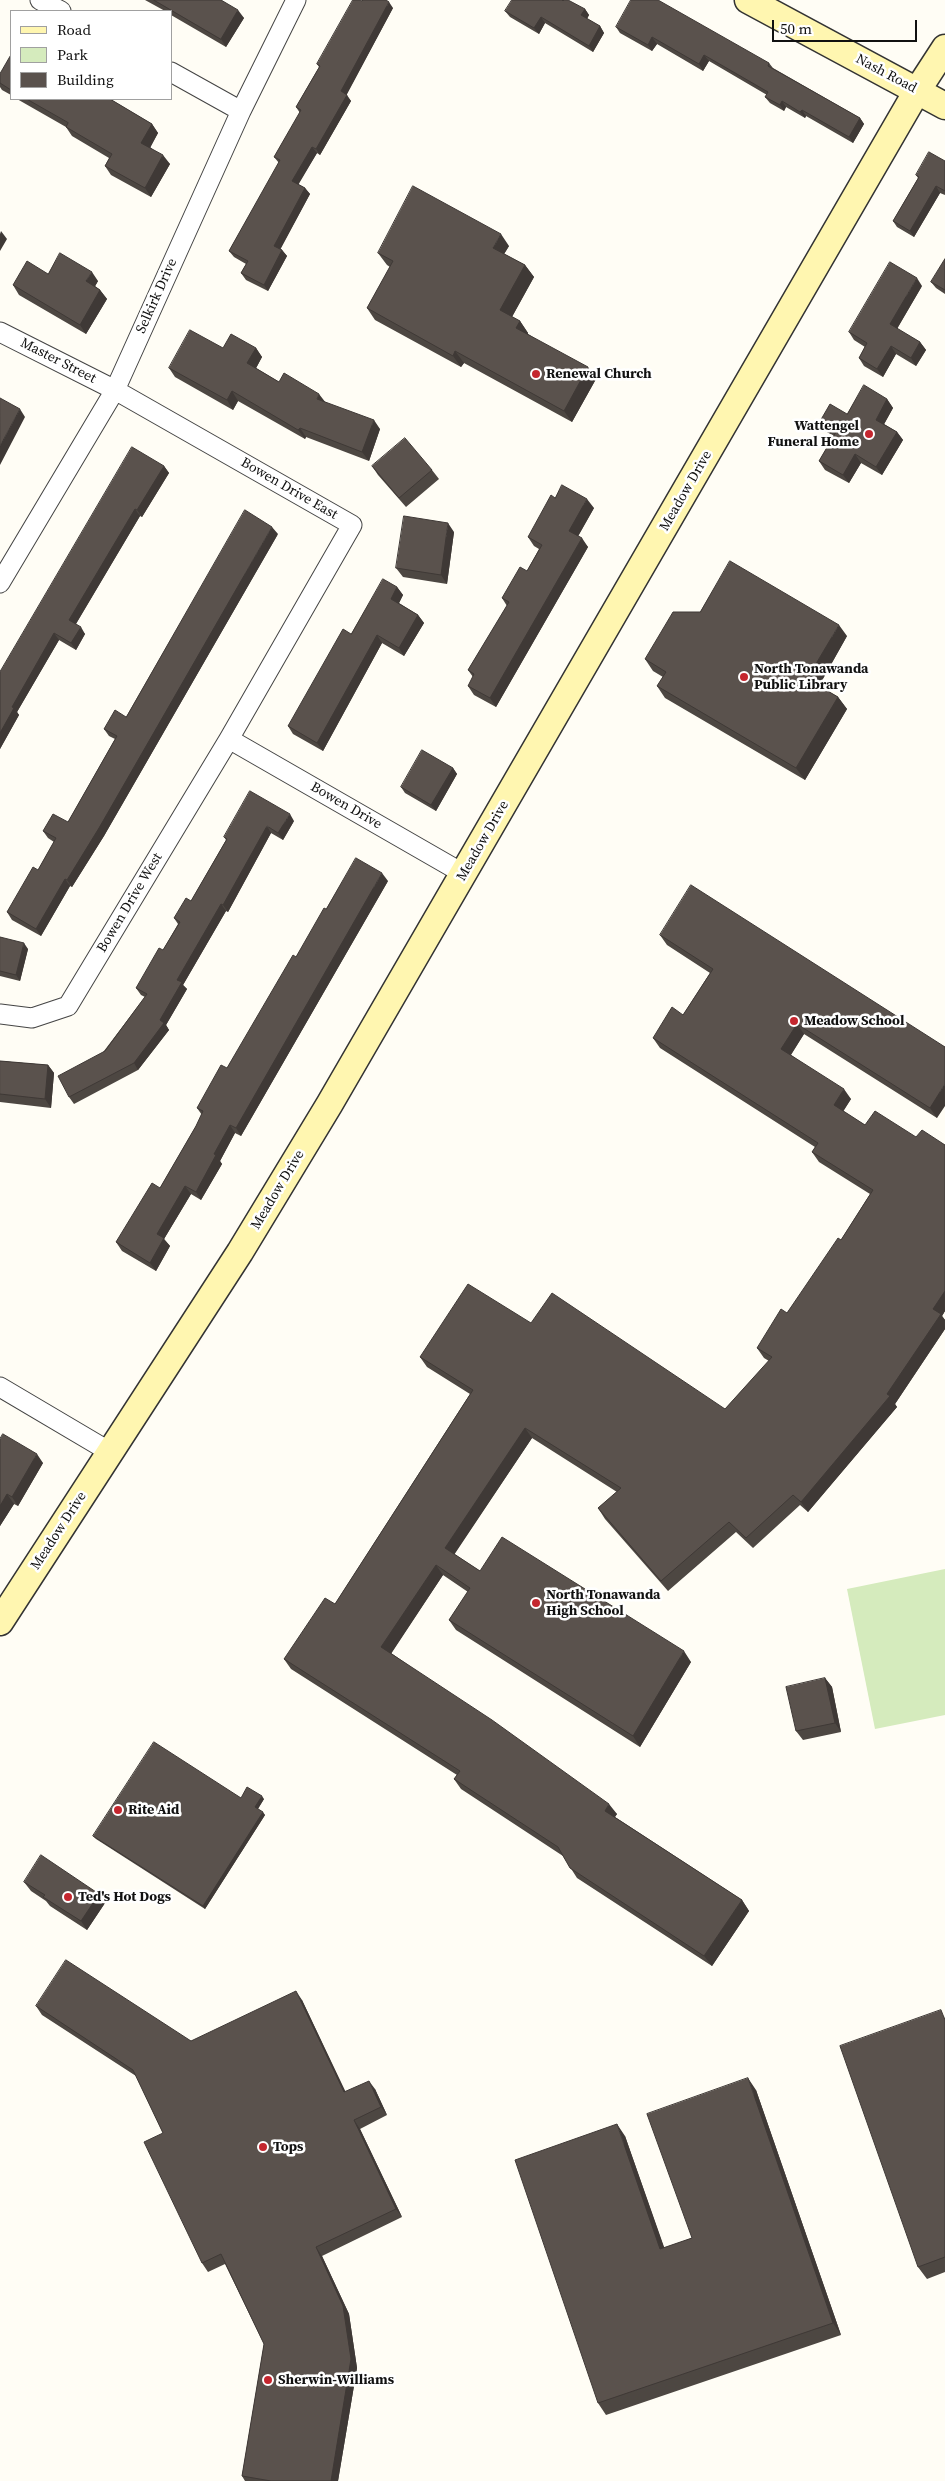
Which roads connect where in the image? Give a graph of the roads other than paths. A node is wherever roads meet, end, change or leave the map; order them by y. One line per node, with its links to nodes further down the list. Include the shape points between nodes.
1 (40, 0): 4 (street)
2 (296, 0): 9 (street, Selkirk Drive)
3 (748, 0): 7 (street, Nash Road)
4 (58, 10)
5 (945, 48): 7 (street, Meadow Drive)
6 (172, 73): 9 (street)
7 (917, 91): 8 (street, Nash Road); 14 (street, Meadow Drive)
8 (945, 106)
9 (241, 111): 11 (street, Selkirk Drive)
10 (0, 332): 11 (street, Master Street)
11 (115, 390): 12 (street, Selkirk Drive); 13 (street, Bowen Drive East, via 352,524)
12 (0, 583)
13 (229, 739): 14 (street, Bowen Drive); 15 (street, Bowen Drive West, via 68,1006 32,1018)
14 (464, 874): 17 (street, Meadow Drive, via 240,1252)
15 (0, 1014)
16 (0, 1387): 17 (street)
17 (110, 1452): 18 (street, Meadow Drive)
18 (0, 1622)

